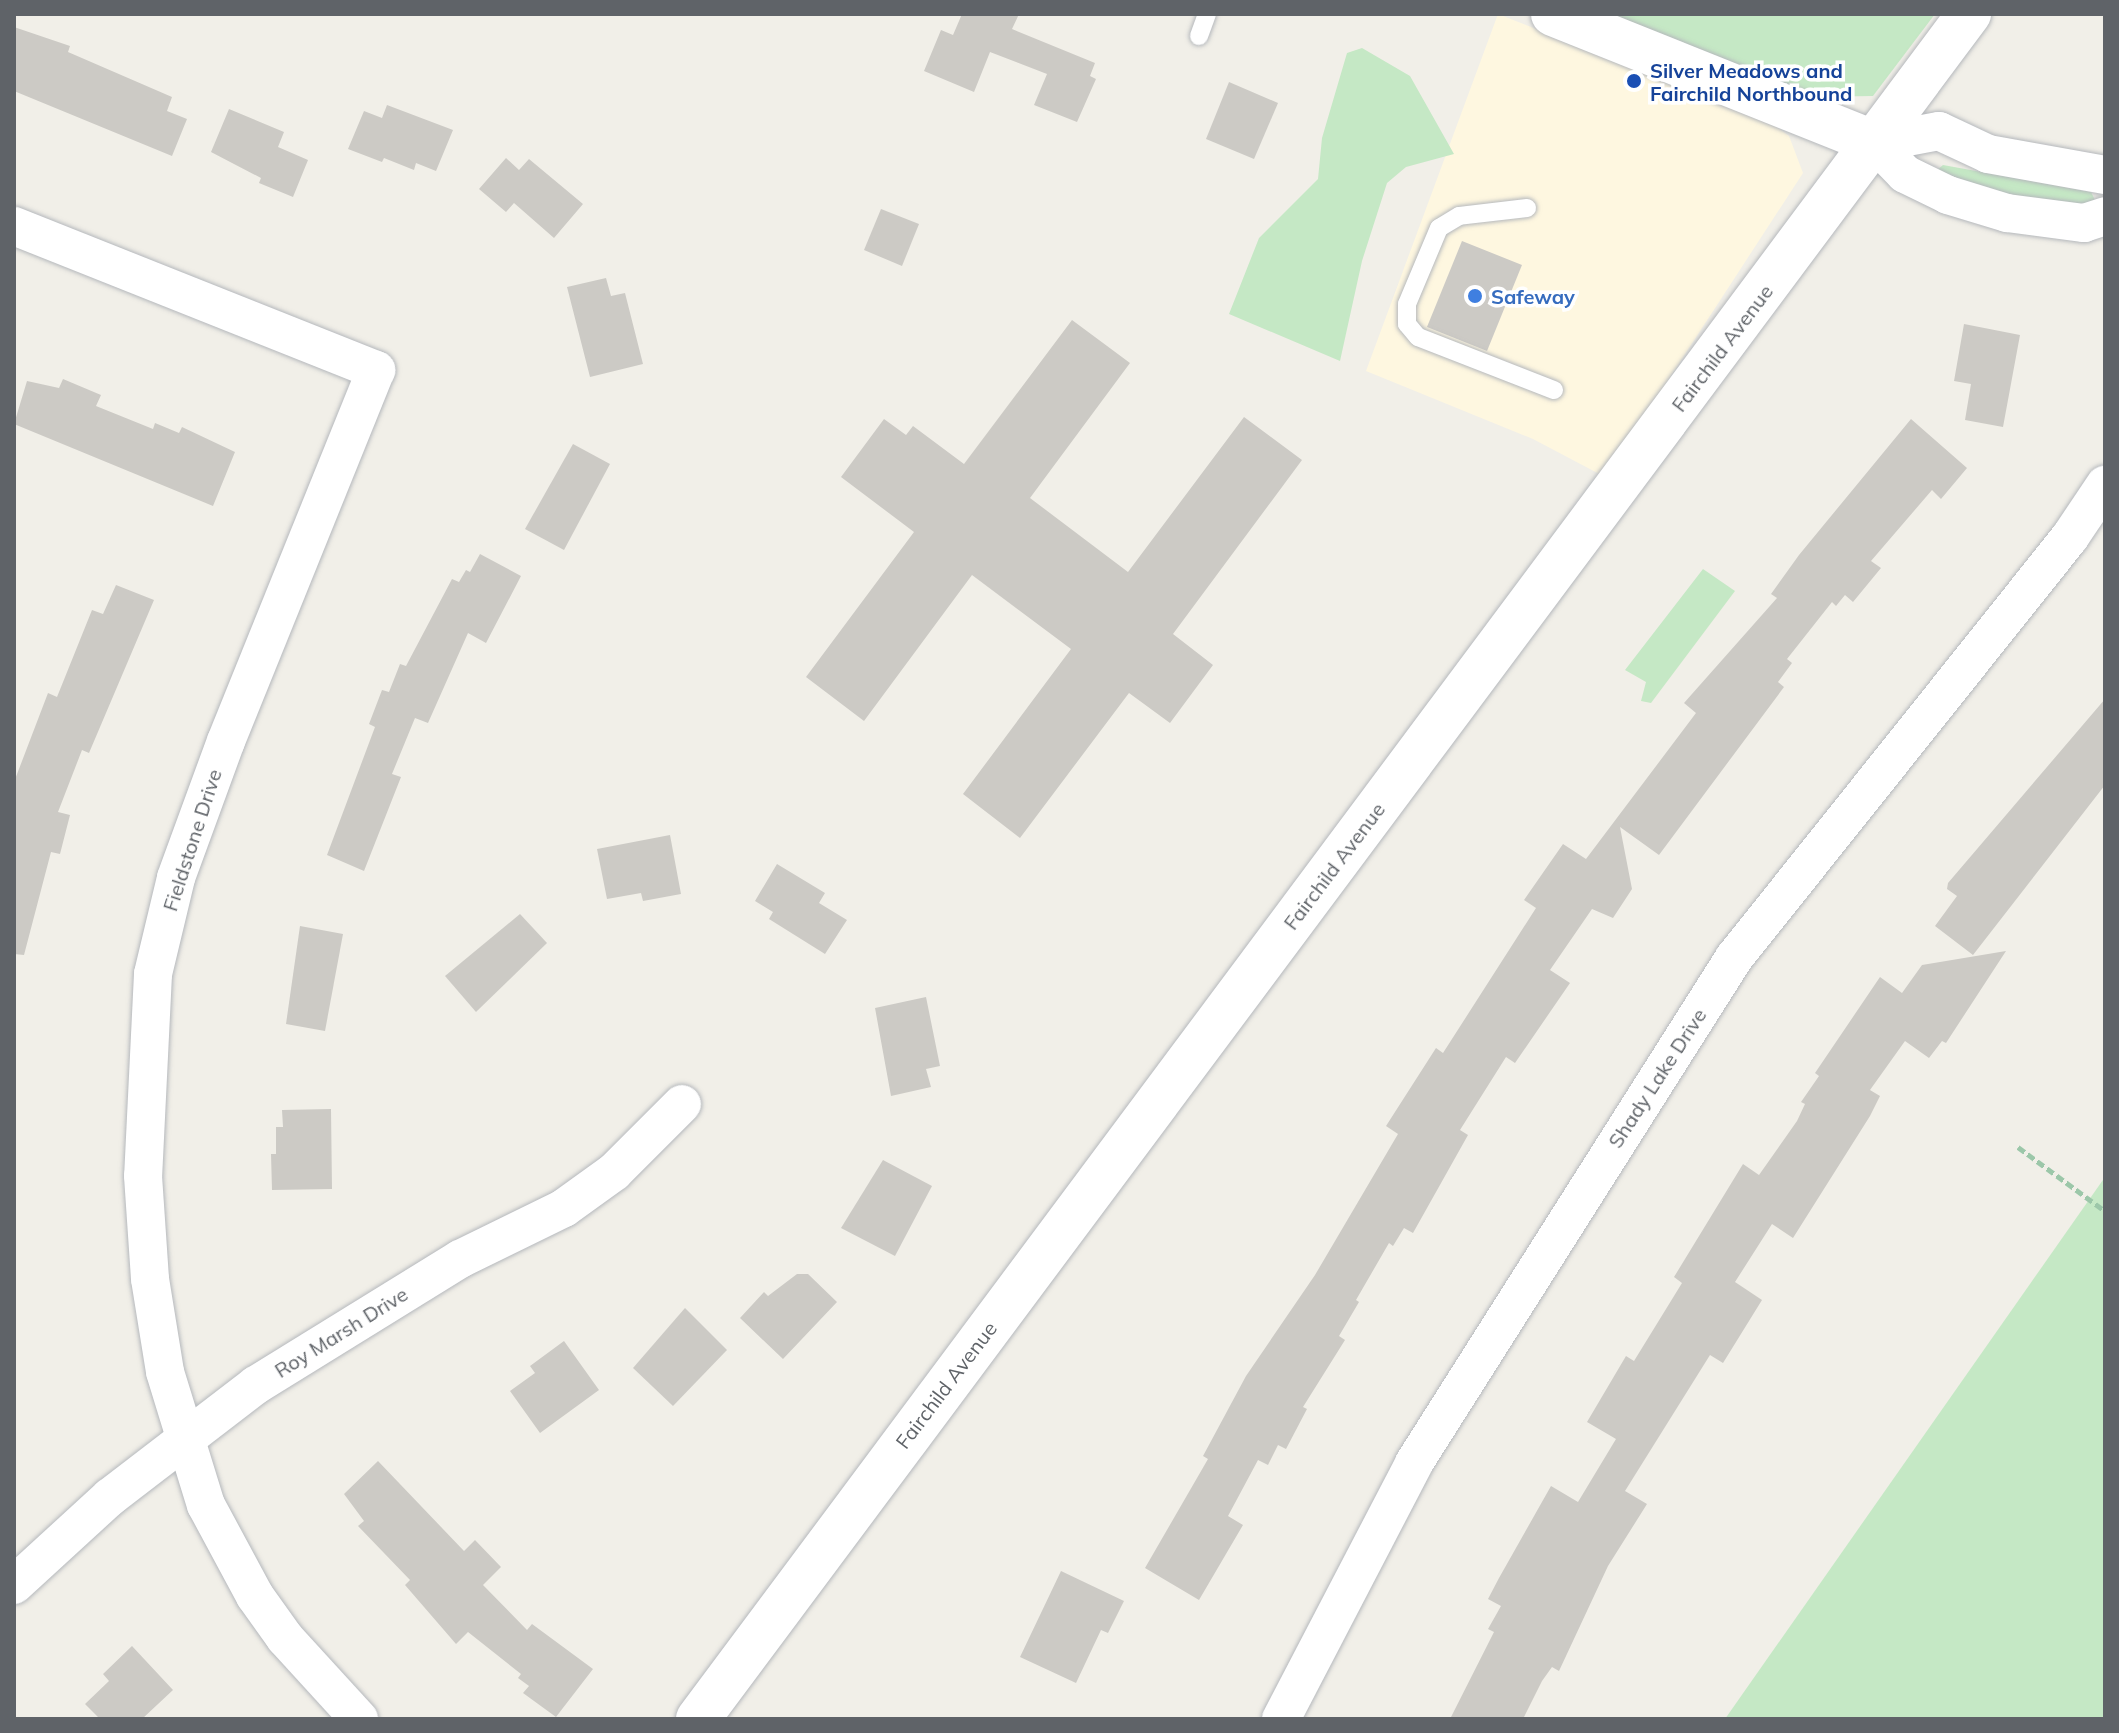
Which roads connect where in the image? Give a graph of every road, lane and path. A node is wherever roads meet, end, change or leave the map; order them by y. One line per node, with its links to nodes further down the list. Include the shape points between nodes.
1 (1207, 14): 4 (lane)
2 (1553, 14): 5 (main road)
3 (1969, 14): 5 (main road, Fairchild Avenue)
4 (1199, 36)
5 (1875, 143): 6 (street, via 1939,131 1988,154); 8 (street, via 1905,174 1948,195 2007,213 2084,223); 18 (main road, Fairchild Avenue)
6 (2105, 175)
7 (1527, 208): 10 (lane, via 1459,216 1439,228 1407,304 1407,324 1418,337)
8 (2105, 216)
9 (14, 226): 15 (street, Fieldstone Drive, via 376,370 226,741 176,878 153,974 144,1191 165,1372)
10 (1554, 390)
11 (2105, 485): 19 (street, Shady Lake Drive, via 2070,537 1734,958 1414,1463)
12 (682, 1104): 15 (street, Roy Marsh Drive, via 614,1172 564,1208 460,1259 327,1340)
13 (2018, 1147): 14 (path)
14 (2105, 1211)
15 (186, 1439): 16 (street, Roy Marsh Drive, via 110,1497); 17 (street, Fieldstone Drive, via 206,1505 255,1596 325,1687)
16 (14, 1585)
17 (359, 1719)
18 (698, 1719)
19 (1281, 1719)

